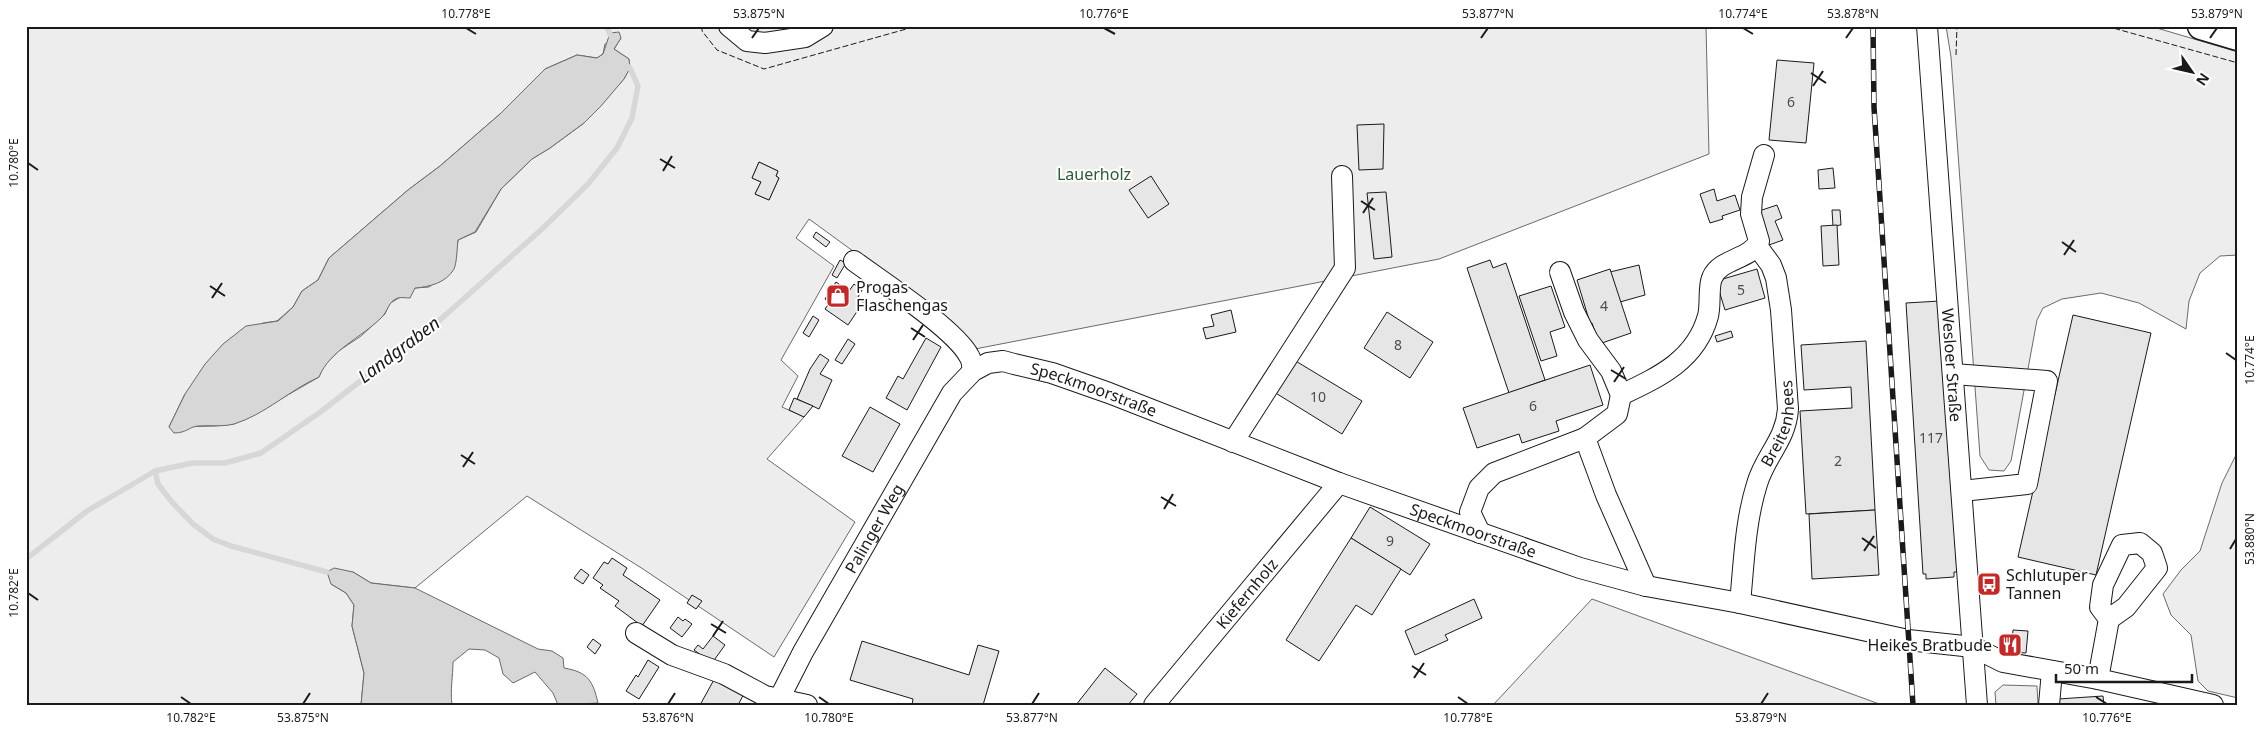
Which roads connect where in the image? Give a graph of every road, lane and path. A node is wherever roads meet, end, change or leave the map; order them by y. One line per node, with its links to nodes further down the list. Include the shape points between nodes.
1 (729, 26): 2 (street, via 747,41 765,43 805,37)
2 (823, 26)
3 (1928, 26): 12 (street, Wesloer Straße)
4 (2201, 26): 5 (main road)
5 (2238, 37)
6 (1764, 155): 8 (street, via 1752,197 1751,214 1757,230)
7 (1342, 176): 15 (street, via 1345,268)
8 (1757, 246): 13 (street, via 1720,268 1712,278 1708,316 1689,353 1672,369); 20 (street, Breitenhees, via 1776,278 1788,409 1785,428 1757,480 1751,504)
9 (854, 261): 11 (street, via 943,327)
10 (1560, 272): 13 (street, via 1581,326 1611,371)
11 (981, 367): 15 (street, Speckmoorstraße, via 1003,361 1052,374); 26 (street, Palinger Weg, via 952,393)
12 (1953, 374): 17 (street, Wesloer Straße); 17 (street, via 2047,381 2027,484)
13 (1621, 395): 14 (street, via 1617,414)
14 (1585, 438): 18 (street, via 1494,473 1479,488 1470,512); 19 (street)
15 (1233, 442): 16 (street, Speckmoorstraße)
16 (1339, 484): 18 (street, Speckmoorstraße); 28 (street, Kiefernholz)
17 (1962, 491): 23 (street, Wesloer Straße)
18 (1480, 533): 19 (street, Speckmoorstraße, via 1580,568)
19 (1646, 586): 20 (street, Speckmoorstraße)
20 (1740, 603): 23 (street, Speckmoorstraße, via 1908,640)
21 (2109, 619): 25 (street)
22 (636, 633): 26 (street, via 672,655 724,674)
23 (1973, 647): 24 (street, via 2003,662); 29 (street, Wesloer Straße)
24 (2052, 671): 25 (street); 30 (street)
25 (2098, 679): 31 (street)
26 (778, 701): 27 (street)
27 (807, 705)
28 (1154, 705)
29 (1977, 705)
30 (2049, 705)
31 (2213, 705)

